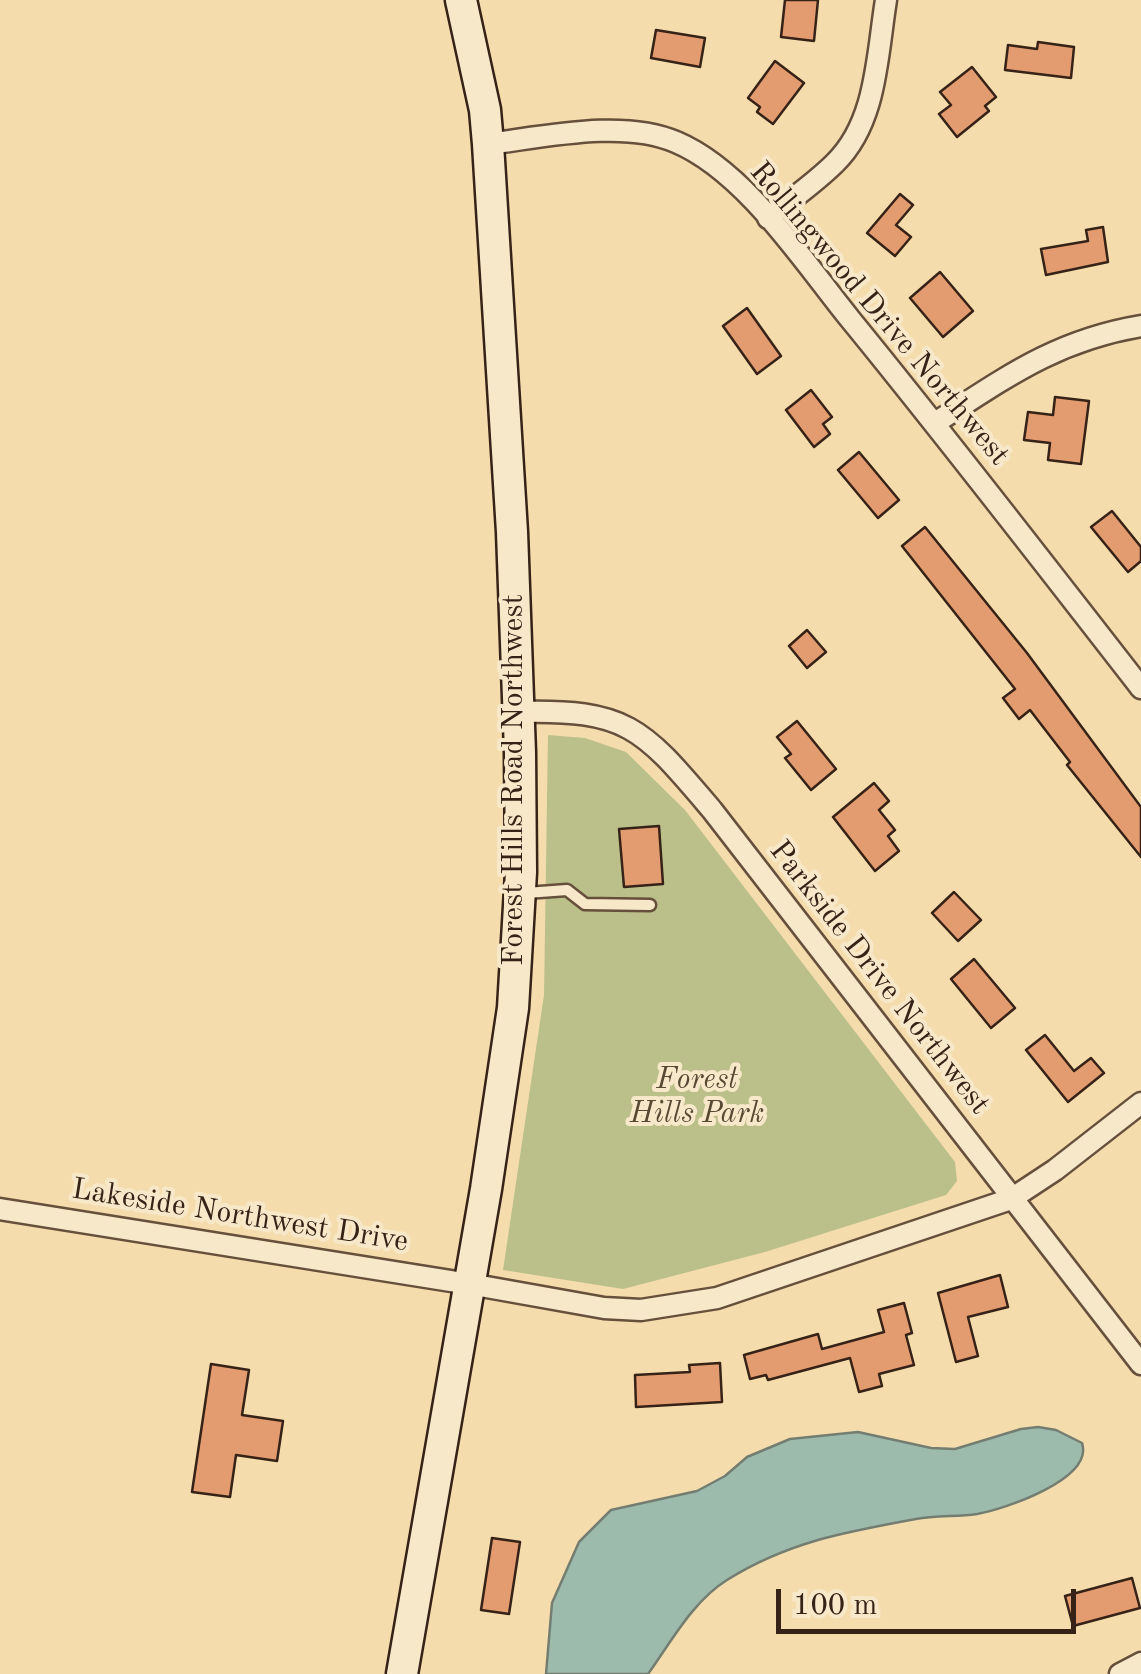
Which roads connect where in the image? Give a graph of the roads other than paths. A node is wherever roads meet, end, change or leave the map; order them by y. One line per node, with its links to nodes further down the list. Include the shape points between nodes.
1 (461, 0): 3 (main road, Forest Hills Road Northwest)
2 (886, 0): 4 (street, via 861,124 836,162)
3 (488, 144): 4 (street, Rollingwood Drive Northwest, via 596,131 658,135 696,151); 8 (main road, Forest Hills Road Northwest)
4 (768, 218): 6 (street, Rollingwood Drive Northwest)
5 (1141, 326): 6 (street, via 1060,347)
6 (935, 424): 7 (street, Rollingwood Drive Northwest)
7 (1141, 688)
8 (518, 712): 9 (main road, Forest Hills Road Northwest); 12 (street, Parkside Drive Northwest, via 610,718 658,748)
9 (520, 893): 10 (lane, via 568,890 586,904); 14 (main road, Forest Hills Road Northwest, via 513,1008)
10 (650, 906)
11 (1141, 1103): 12 (street, Lakeside Northwest Drive)
12 (1011, 1199): 14 (street, Lakeside Northwest Drive, via 772,1281 680,1305 604,1308); 15 (street, Parkside Drive Northwest)
13 (0, 1209): 14 (street, Lakeside Northwest Drive)
14 (470, 1284): 17 (main road, Forest Hills Road Northwest)
15 (1141, 1364)
16 (1141, 1663): 18 (street)
17 (402, 1674)
18 (1120, 1674)

